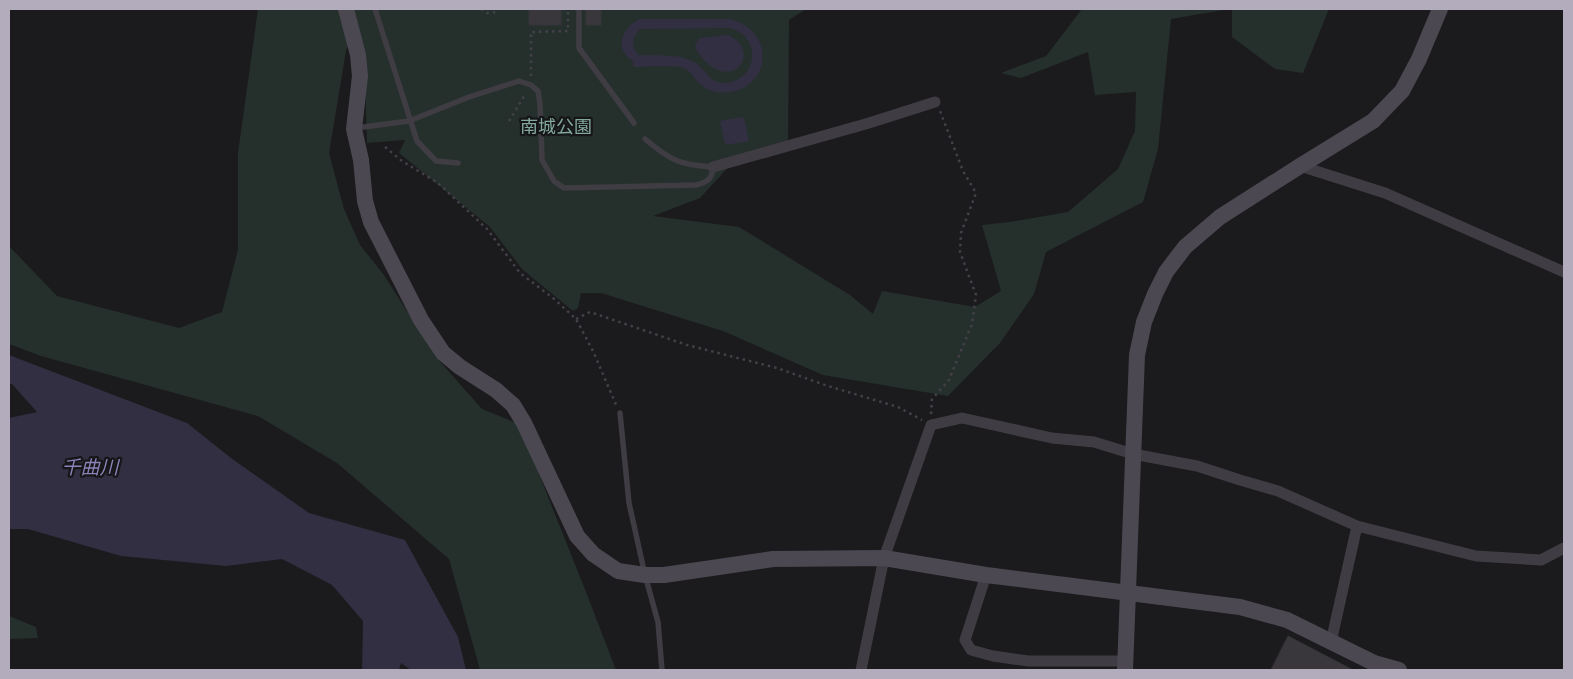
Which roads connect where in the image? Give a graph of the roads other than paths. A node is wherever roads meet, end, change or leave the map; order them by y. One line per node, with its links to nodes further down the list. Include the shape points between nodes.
1 (346, 9): 8 (street, via 360,76)
2 (375, 9): 6 (lane)
3 (579, 9): 7 (lane, via 579,48)
4 (1440, 9): 11 (street, via 1402,91 1374,121)
5 (935, 102): 12 (street)
6 (409, 121): 8 (lane); 10 (lane, via 416,141 436,161); 12 (lane, via 469,96 519,81 538,91 542,160 554,181 564,188 696,185 706,183 712,176)
7 (634, 123)
8 (354, 129): 20 (street, via 371,222 421,320 443,353 513,405 577,536 593,554 618,571)
9 (645, 139): 12 (lane, via 671,159)
10 (458, 163)
11 (1300, 166): 13 (street, via 1386,193); 15 (street, via 1220,218 1185,247 1166,272 1144,322 1137,354)
12 (713, 167)
13 (1564, 272)
14 (620, 413): 20 (lane, via 629,503)
15 (1133, 454): 16 (street, via 1197,466 1278,491); 18 (street, via 1094,442 1052,438 962,418 930,425); 21 (street)
16 (1357, 526): 17 (street, via 1476,556 1541,560); 22 (street)
17 (1564, 548)
18 (884, 558): 19 (street); 20 (street, via 773,559); 25 (street)
19 (986, 574): 21 (street); 23 (street, via 964,640 971,650 1028,661)
20 (645, 575): 24 (lane, via 658,622)
21 (1128, 594): 22 (street, via 1258,610); 23 (street)
22 (1331, 642): 26 (street, via 1374,663)
23 (1125, 665)
24 (662, 670)
25 (861, 670)
26 (1398, 670)

